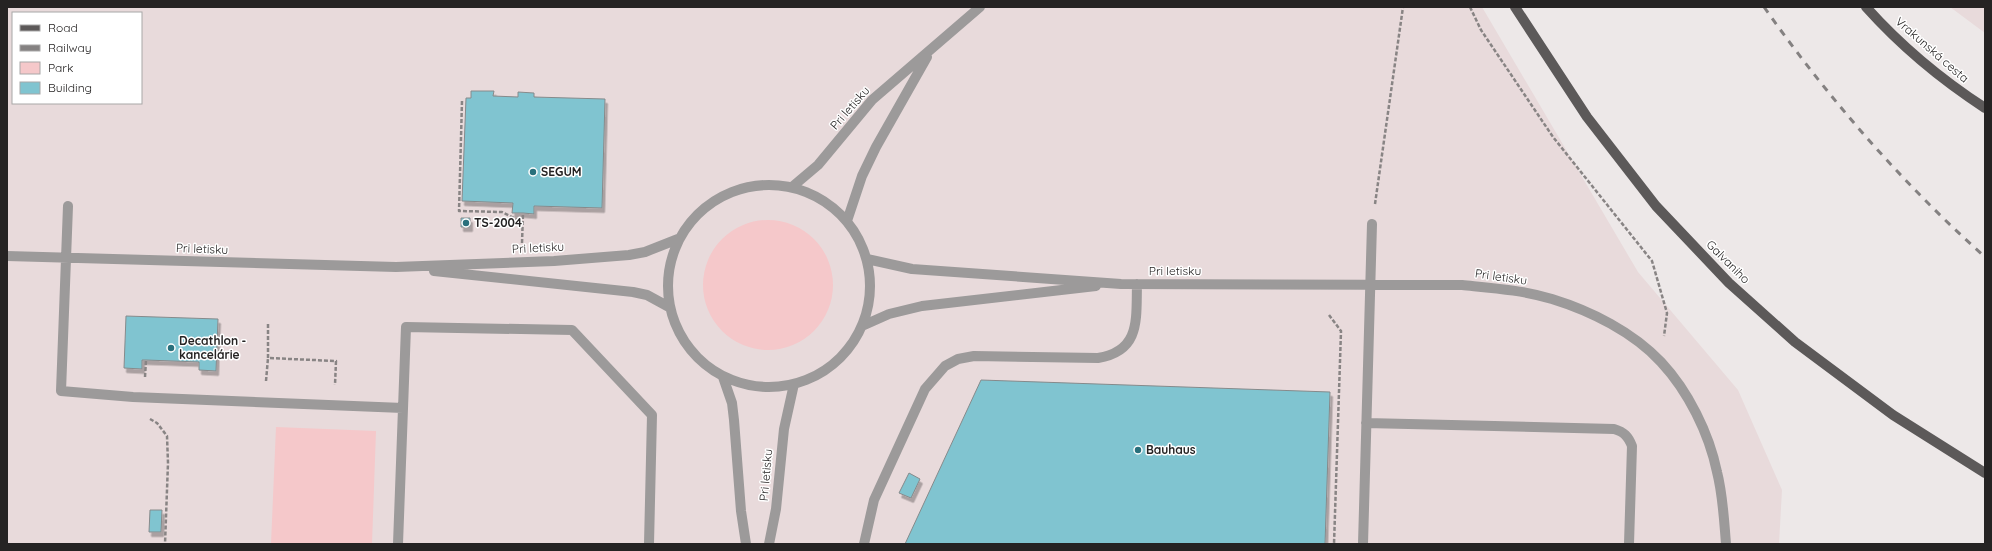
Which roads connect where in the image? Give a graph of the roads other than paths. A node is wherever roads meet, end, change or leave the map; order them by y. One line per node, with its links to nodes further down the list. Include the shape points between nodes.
1 (980, 7): 4 (street, Pri letisku)
2 (1515, 7): 24 (main road, Galvaniho, via 1587,117 1647,195 1729,283 1795,342 1856,388)
3 (1866, 7): 5 (main road, Vrakunská cesta, via 1880,23 1931,68)
4 (930, 50): 6 (street, Pri letisku, via 872,100 818,165); 8 (street, Pri letisku, via 876,147 862,176)
5 (1985, 108)
6 (792, 187): 8 (street, via 822,200); 10 (street, via 776,184 759,185 726,194 698,212)
7 (68, 206): 12 (street)
8 (847, 221): 13 (street, via 861,243)
9 (1372, 224): 17 (street)
10 (678, 239): 14 (street, Pri letisku, via 645,252 629,255 554,261); 18 (street, via 668,272)
11 (7, 256): 12 (street, Pri letisku)
12 (66, 258): 14 (street, Pri letisku); 22 (street, via 61,391)
13 (867, 259): 15 (street, Pri letisku, via 912,268); 19 (street, via 870,293 868,310)
14 (396, 267): 18 (street, Pri letisku, via 633,292 647,295)
15 (1121, 284): 16 (street, Pri letisku); 19 (street, Pri letisku, via 922,306 889,314)
16 (1136, 284): 17 (street, Pri letisku); 29 (street, via 1136,318 1132,337 1112,356 974,356 958,359 940,371 915,407 879,488)
17 (1370, 284): 23 (street); 32 (street, Pri letisku, via 1462,285 1514,291 1551,299 1589,313 1629,335 1661,362 1684,393 1703,428 1717,471)
18 (669, 307): 20 (street, via 683,340 694,355)
19 (862, 326): 21 (street, via 850,347 834,364 808,380)
20 (723, 377): 21 (street, via 758,387); 27 (street, Pri letisku, via 732,403 740,511)
21 (794, 384): 28 (street, Pri letisku, via 784,429 776,509)
22 (403, 408): 25 (street); 26 (street, via 406,327 572,330 652,416)
23 (1366, 423): 30 (street); 31 (street, via 1614,429 1622,432 1632,446)
24 (1985, 474)
25 (398, 544)
26 (649, 544)
27 (746, 544)
28 (769, 544)
29 (864, 544)
30 (1363, 544)
31 (1629, 544)
32 (1726, 544)

